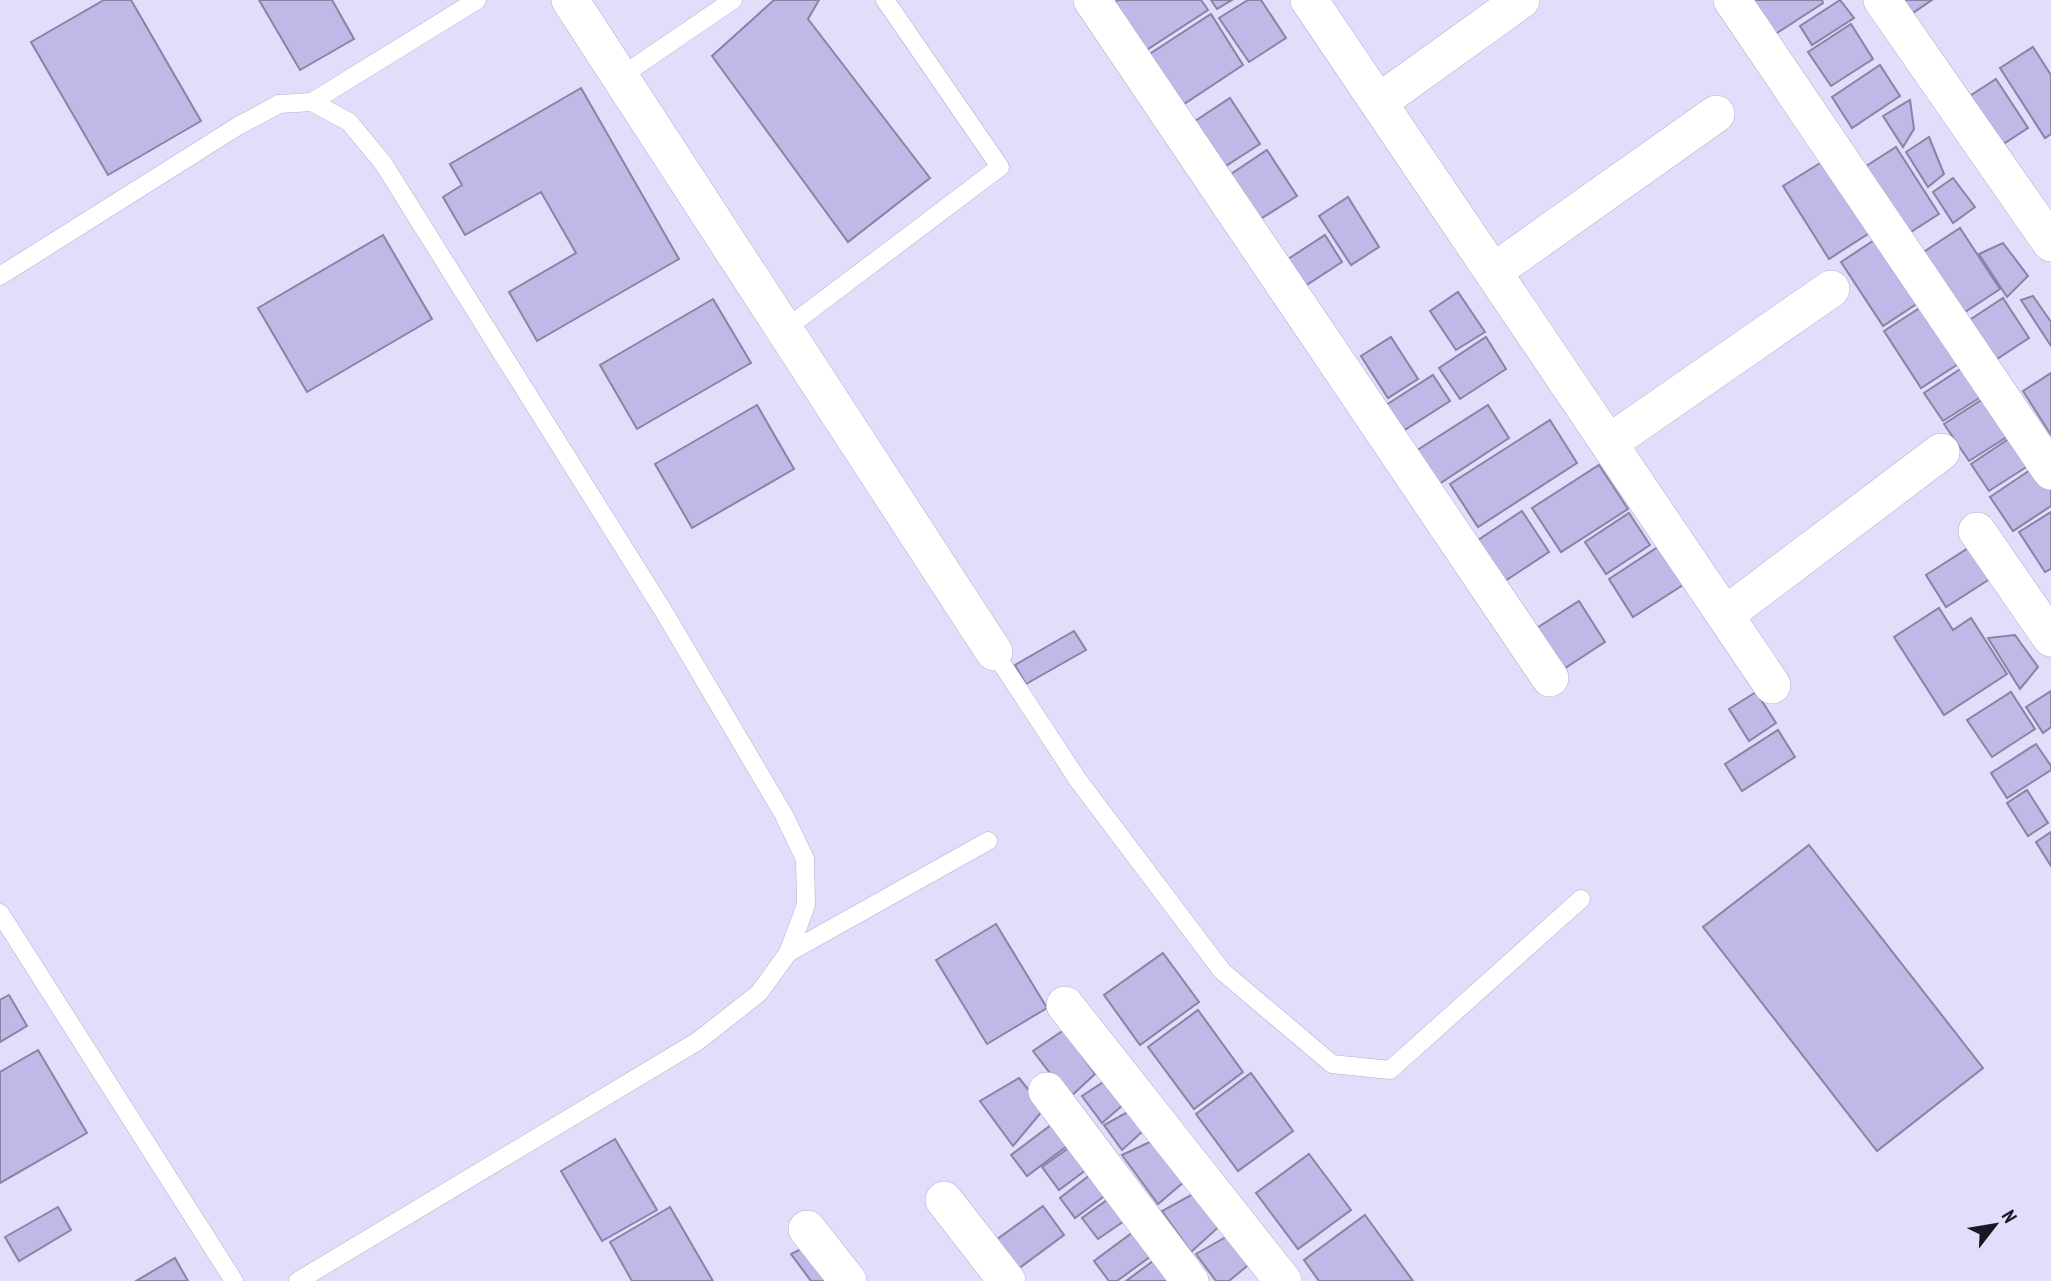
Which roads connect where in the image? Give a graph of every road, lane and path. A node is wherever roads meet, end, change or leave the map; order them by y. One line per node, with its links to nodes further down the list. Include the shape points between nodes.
1 (477, 0): 11 (lane)
2 (570, 0): 10 (street)
3 (733, 0): 10 (lane)
4 (885, 0): 18 (lane, via 1000,167)
5 (1092, 0): 26 (street)
6 (1308, 0): 12 (street)
7 (1521, 0): 12 (street)
8 (1732, 0): 21 (street)
9 (1882, 0): 14 (street)
10 (620, 77): 18 (street)
11 (312, 102): 16 (lane, via 279,104 238,126); 31 (lane, via 349,122 383,163 664,612 784,815 805,859 806,905)
12 (1379, 102): 15 (street)
13 (1716, 114): 15 (street)
14 (2051, 243)
15 (1493, 272): 19 (street)
16 (0, 276)
17 (1830, 289): 19 (street)
18 (784, 330): 25 (street)
19 (1609, 443): 23 (street)
20 (1941, 452): 23 (street)
21 (2051, 471)
22 (1977, 531): 24 (street)
23 (1725, 615): 27 (street)
24 (2051, 638)
25 (993, 652): 29 (lane, via 1078,780 1222,971 1332,1064 1390,1070)
26 (1549, 678)
27 (1772, 685)
28 (988, 841): 31 (lane)
29 (1581, 899)
30 (0, 914): 36 (lane)
31 (788, 953): 37 (lane, via 759,993 698,1041)
32 (1065, 1004): 41 (street)
33 (1047, 1091): 40 (street)
34 (944, 1200): 39 (street)
35 (807, 1229): 38 (street)
36 (234, 1281)
37 (298, 1281)
38 (848, 1281)
39 (1007, 1281)
40 (1190, 1281)
41 (1283, 1281)

